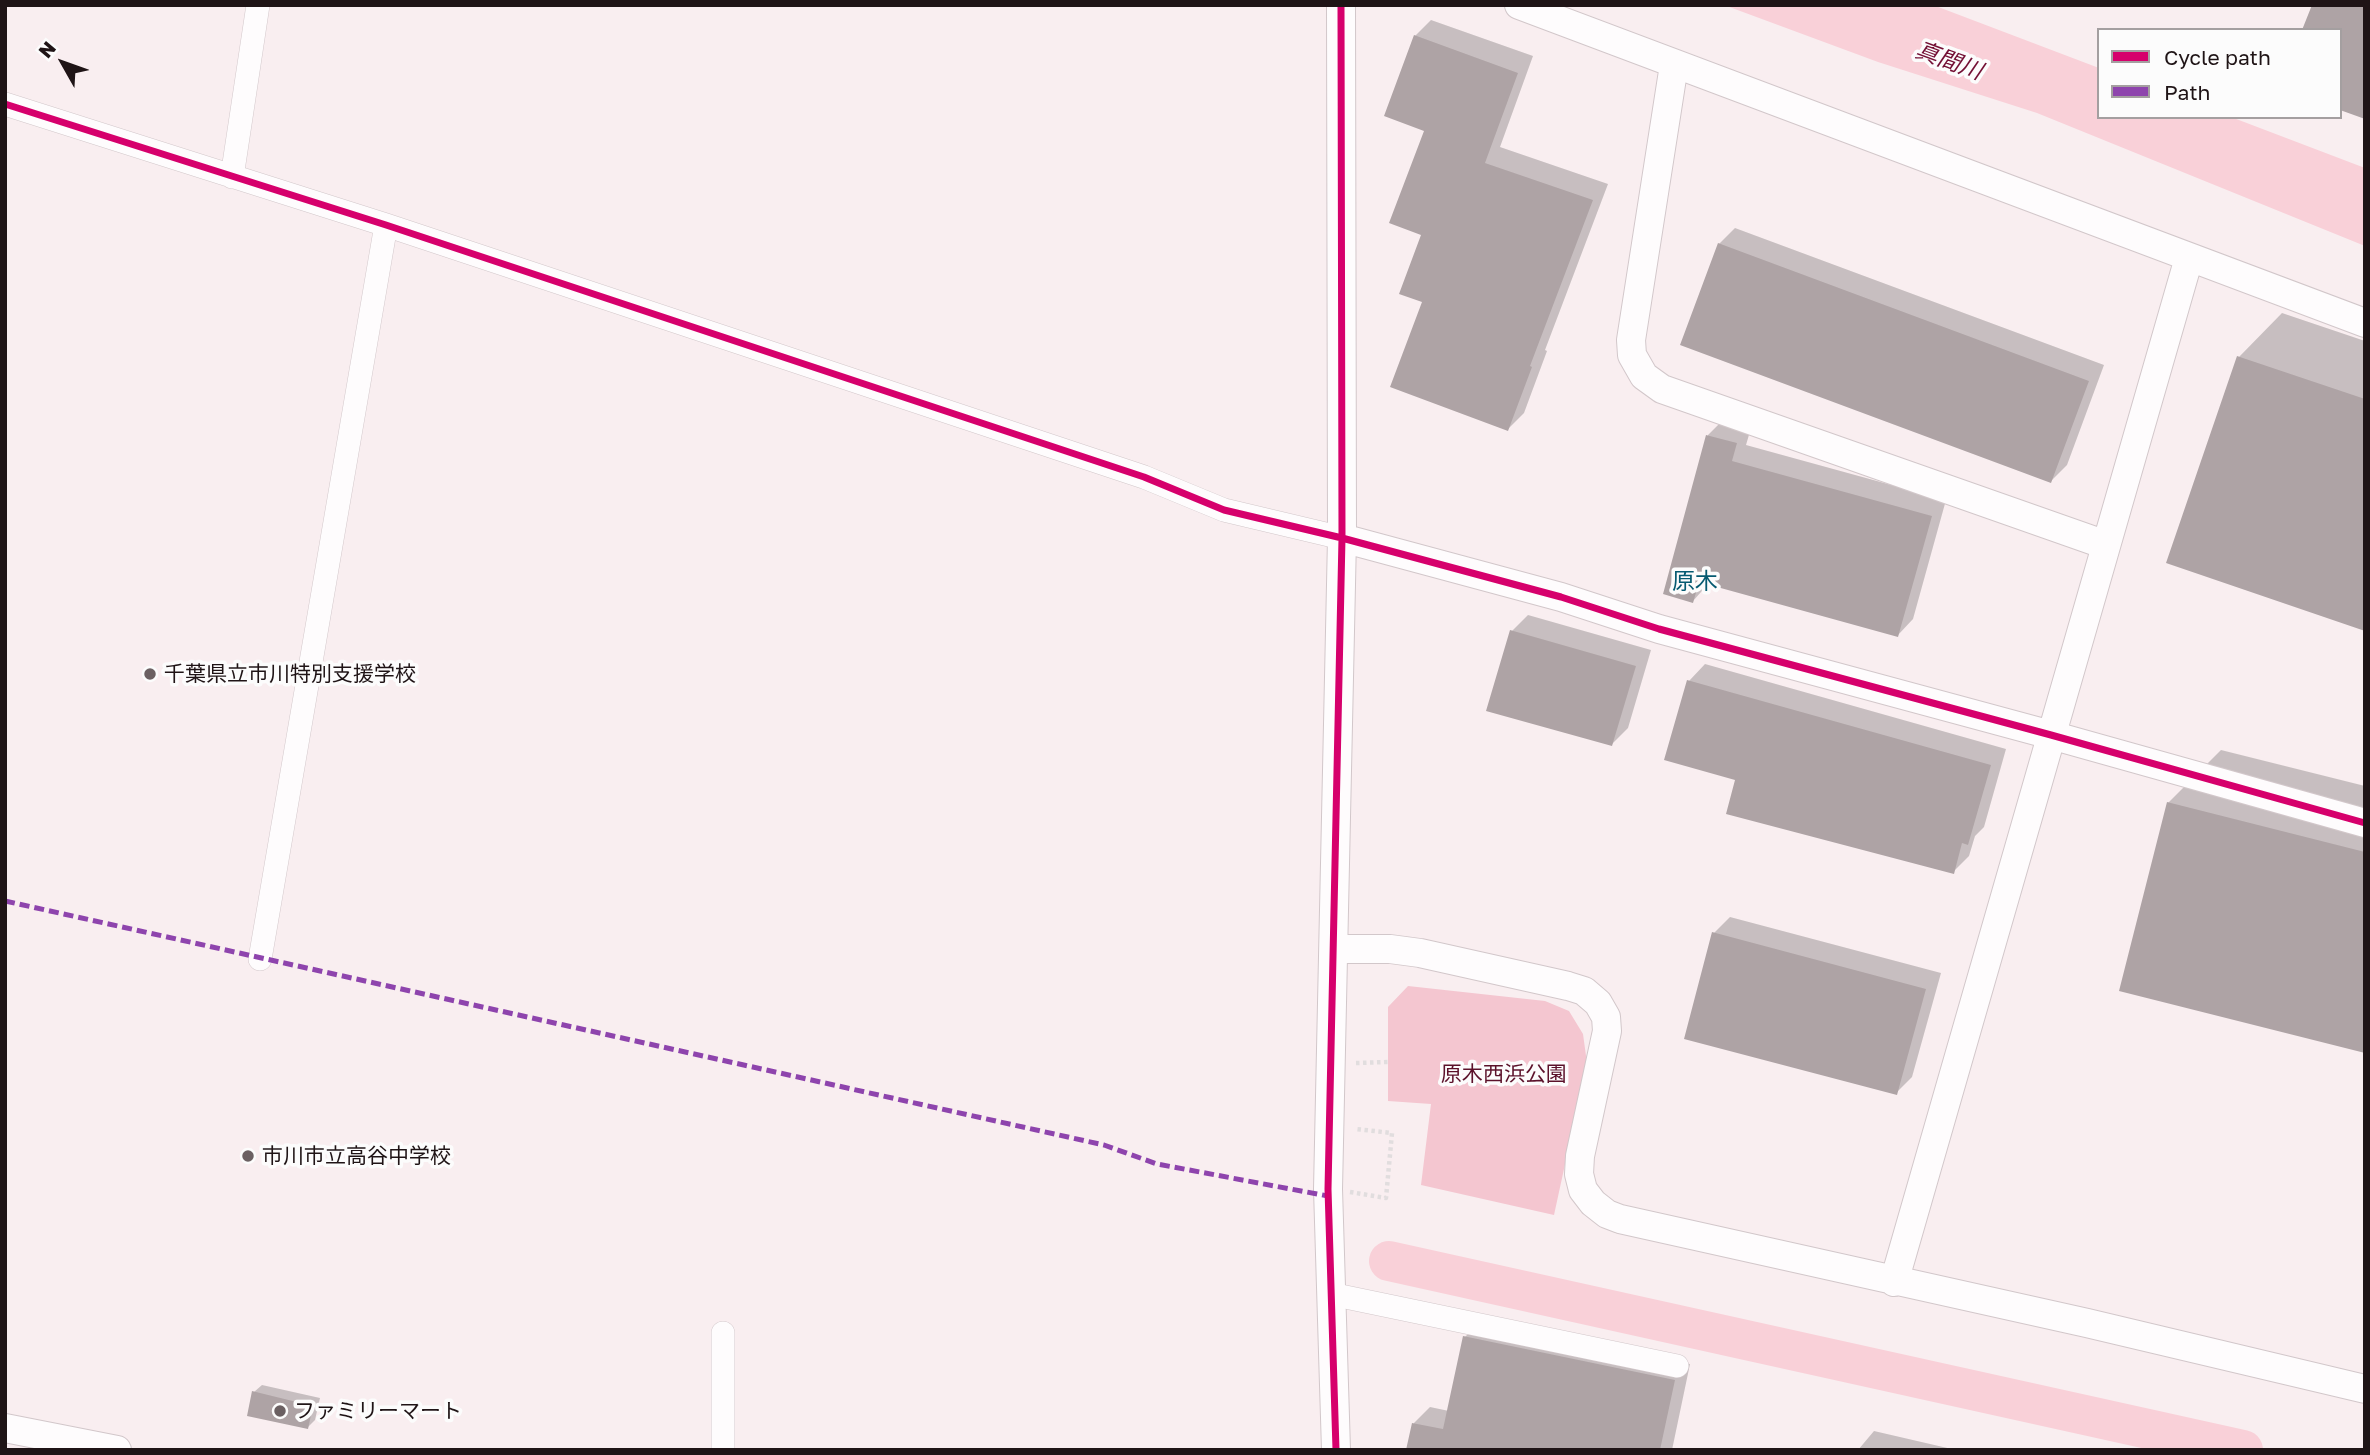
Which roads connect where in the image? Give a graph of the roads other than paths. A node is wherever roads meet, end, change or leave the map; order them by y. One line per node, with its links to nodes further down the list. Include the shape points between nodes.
1 (258, 5): 6 (street)
2 (1341, 5): 10 (street)
3 (1519, 5): 4 (street)
4 (1674, 65): 8 (street); 11 (street, via 1630,340 1632,355 1644,376 1662,389)
5 (5, 104): 6 (street)
6 (232, 177): 7 (street)
7 (386, 225): 10 (street, via 1144,477 1224,510); 15 (street)
8 (2189, 258): 9 (street); 11 (street)
9 (2365, 323)
10 (1342, 538): 12 (street); 14 (street)
11 (2106, 545): 12 (street)
12 (2052, 735): 13 (street); 16 (street)
13 (2365, 823)
14 (1334, 949): 16 (street, via 1407,951 1584,991 1598,1003 1607,1031 1580,1156 1583,1190 1593,1203 1620,1219); 17 (street, via 1328,1189)
15 (260, 959)
16 (1894, 1282): 20 (street)
17 (1331, 1294): 19 (street); 24 (street)
18 (723, 1333): 23 (street)
19 (1677, 1366)
20 (2365, 1389)
21 (5, 1428): 22 (street)
22 (117, 1450)
23 (723, 1450)
24 (1336, 1450)

